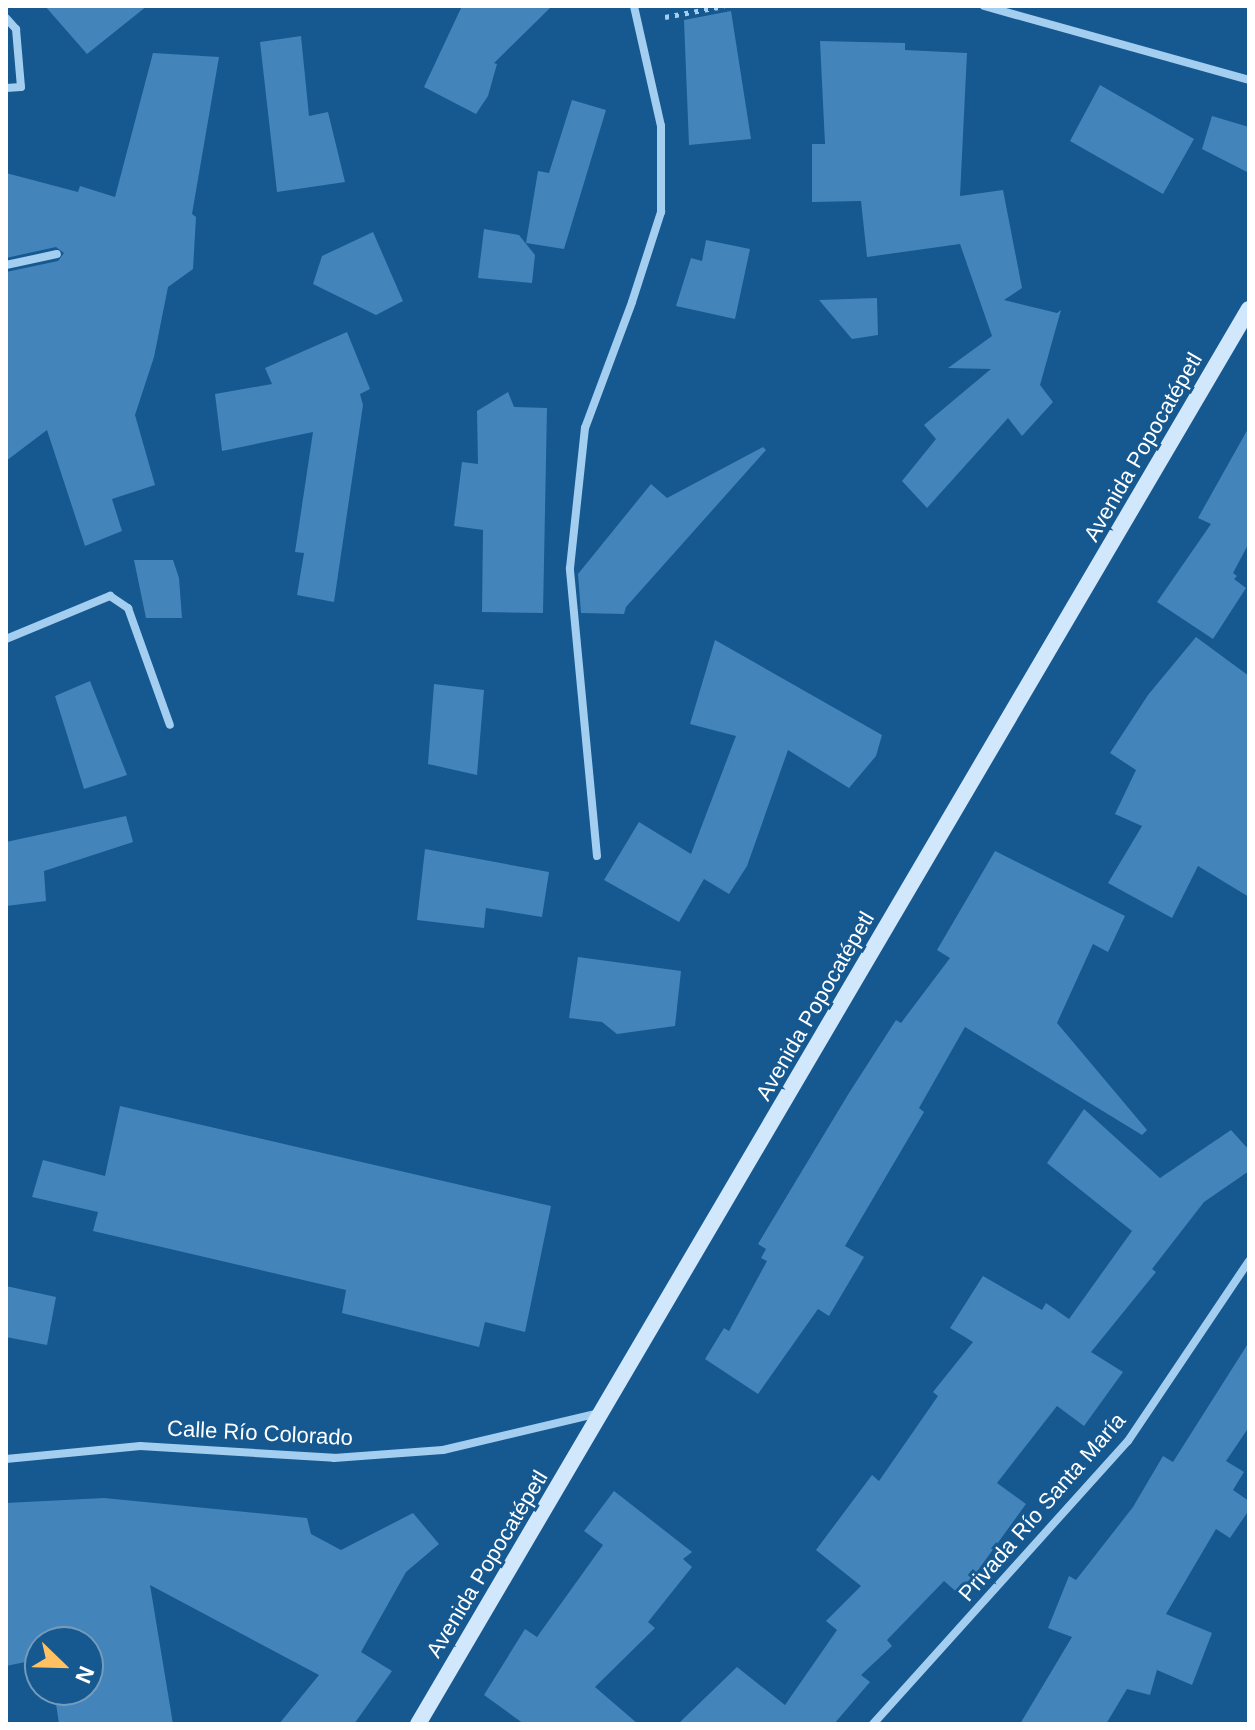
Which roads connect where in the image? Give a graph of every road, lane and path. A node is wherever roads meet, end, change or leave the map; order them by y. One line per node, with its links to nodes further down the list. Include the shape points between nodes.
1 (634, 6): 5 (street)
2 (724, 6): 5 (path)
3 (984, 6): 6 (street)
4 (6, 18): 7 (street, via 16,29 21,87)
5 (640, 21): 13 (street, via 661,126 661,212 585,428 570,568)
6 (1249, 80)
7 (6, 88)
8 (57, 254): 9 (street)
9 (6, 265)
10 (1249, 309): 15 (main road, Avenida Popocatépetl)
11 (6, 639): 12 (street, via 110,596 128,608)
12 (170, 725)
13 (597, 856)
14 (1249, 1261): 18 (street, Privada Río Santa María, via 1128,1441)
15 (603, 1411): 16 (street, Calle Río Colorado, via 443,1450 334,1458 140,1446); 17 (main road, Avenida Popocatépetl)
16 (6, 1459)
17 (418, 1724)
18 (873, 1724)

